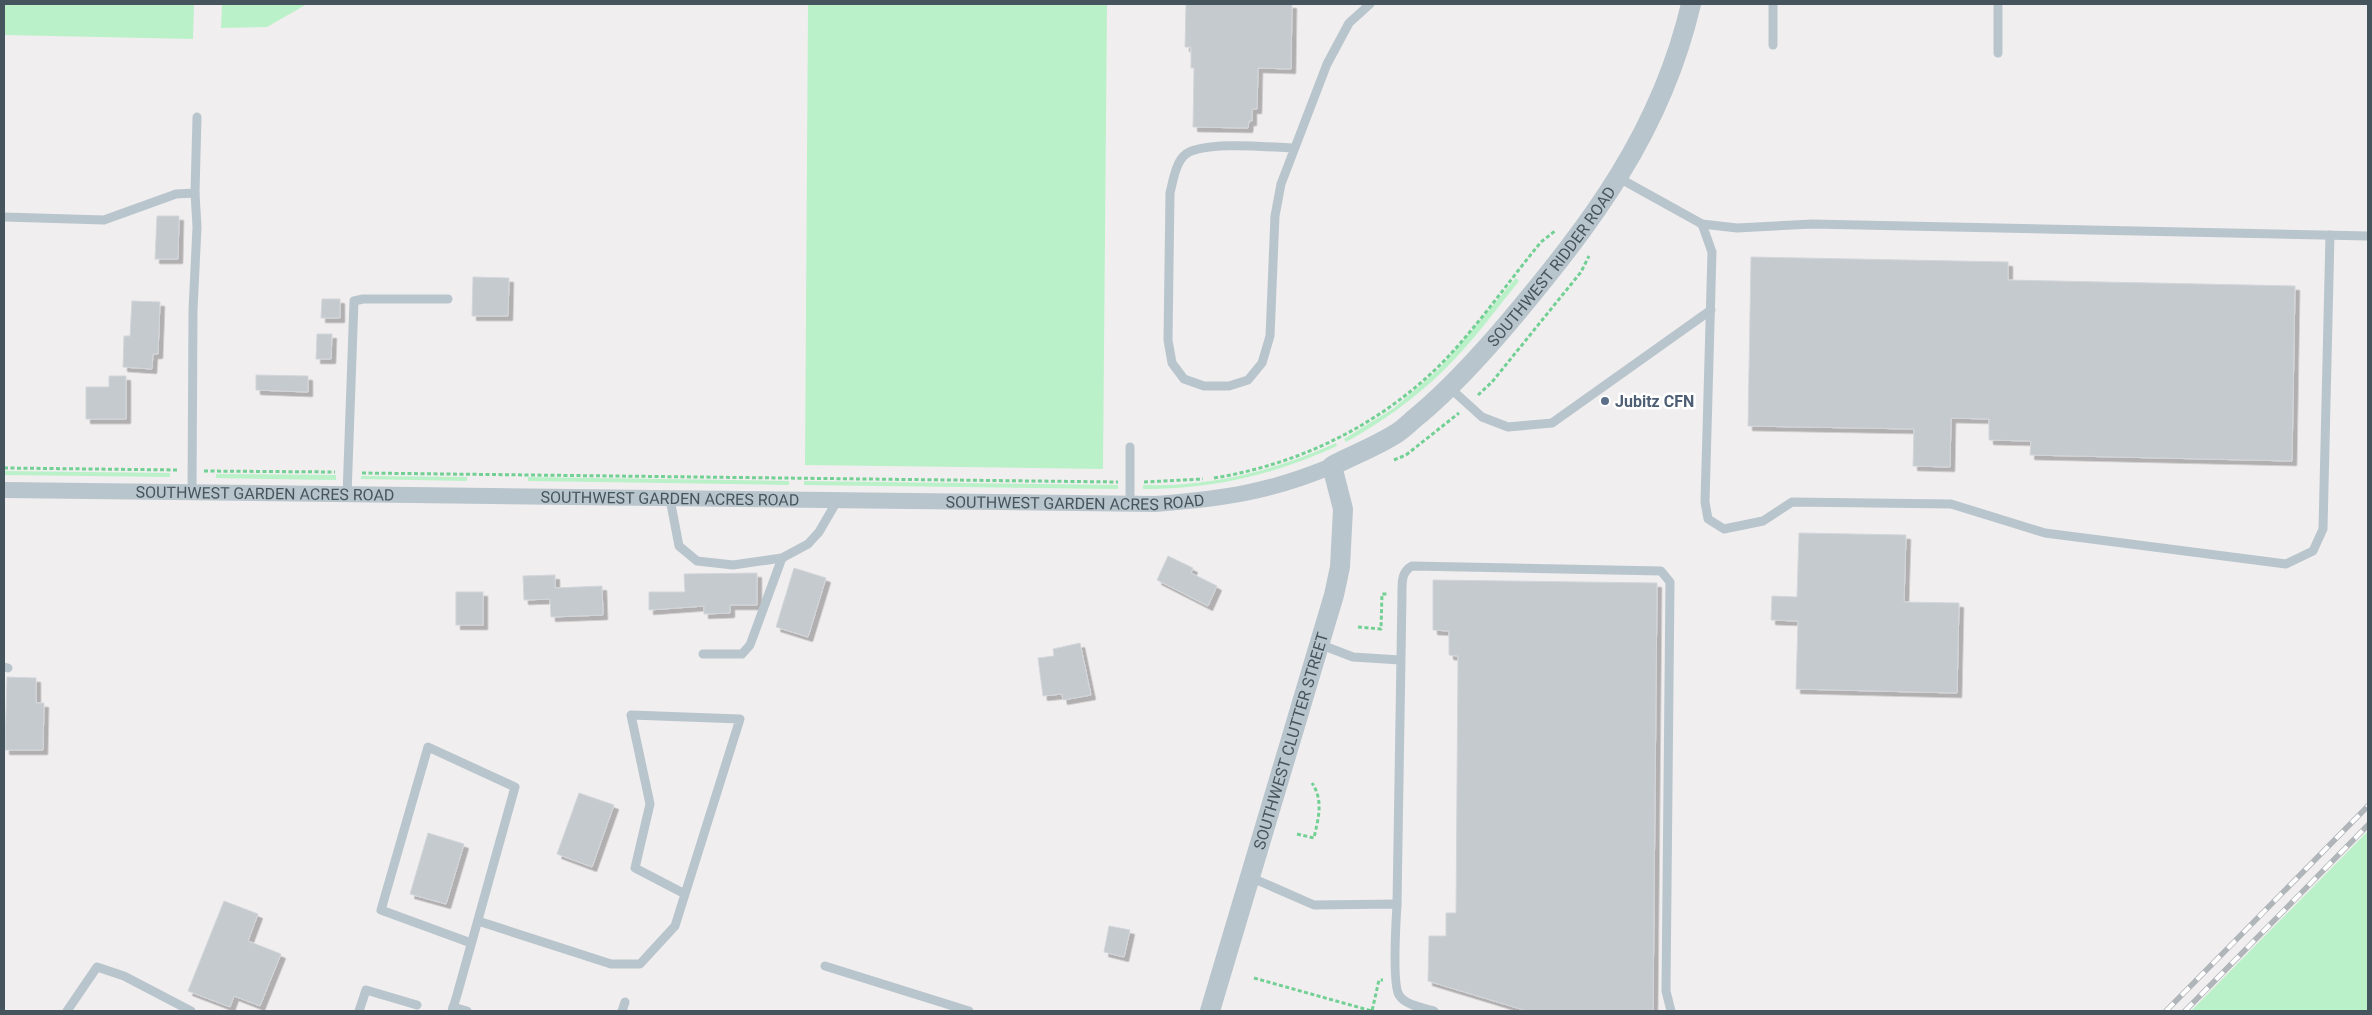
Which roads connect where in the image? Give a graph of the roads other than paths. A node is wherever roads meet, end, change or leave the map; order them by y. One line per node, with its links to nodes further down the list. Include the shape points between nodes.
1 (1370, 4): 8 (lane, via 1349,23 1326,64)
2 (1691, 4): 9 (street, SOUTHWEST RIDDER ROAD, via 1663,93)
3 (1773, 4): 5 (lane)
4 (1998, 4): 6 (lane)
5 (1773, 44)
6 (1998, 53)
7 (198, 117): 10 (lane)
8 (1293, 148): 8 (lane, via 1274,216 1270,336 1262,363 1248,380 1229,386 1204,386 1184,379 1172,363 1168,340 1170,193 1176,170 1185,155 1202,146)
9 (1619, 178): 12 (lane); 17 (street, SOUTHWEST RIDDER ROAD, via 1580,234)
10 (195, 193): 11 (lane, via 176,194 104,220); 21 (lane)
11 (4, 217)
12 (1702, 224): 13 (lane, via 1737,228 1812,224); 16 (lane, via 1712,252)
13 (2330, 235): 14 (lane); 16 (lane, via 2323,529 2312,552 2286,564 2046,533 1952,504 1792,502 1763,522 1724,529 1708,519 1704,502)
14 (2368, 236)
15 (448, 300): 22 (lane, via 354,301)
16 (1711, 310): 17 (lane, via 1552,424 1508,427 1482,417)
17 (1450, 388): 19 (street, SOUTHWEST RIDDER ROAD, via 1396,433)
18 (1130, 448): 25 (lane)
19 (1332, 466): 25 (street, SOUTHWEST GARDEN ACRES ROAD, via 1271,488 1218,499); 27 (street, SOUTHWEST CLUTTER STREET, via 1343,509 1342,536 1334,595)
20 (4, 490): 21 (street, SOUTHWEST GARDEN ACRES ROAD)
21 (192, 493): 22 (street, SOUTHWEST GARDEN ACRES ROAD)
22 (347, 495): 23 (street, SOUTHWEST GARDEN ACRES ROAD)
23 (670, 499): 24 (street, SOUTHWEST GARDEN ACRES ROAD); 26 (lane, via 679,546 697,561 733,565)
24 (836, 501): 25 (street, SOUTHWEST GARDEN ACRES ROAD); 26 (lane, via 819,532 808,544)
25 (1130, 504)
26 (782, 558): 28 (lane, via 750,646 742,654)
27 (1319, 644): 29 (lane, via 1353,657); 30 (street, SOUTHWEST CLUTTER STREET)
28 (703, 654)
29 (1400, 660): 32 (lane); 47 (lane, via 1403,577 1406,569 1412,566 1661,571 1666,575 1670,582 1666,991)
30 (1250, 877): 32 (lane, via 1314,905); 45 (street, SOUTHWEST CLUTTER STREET)
31 (685, 894): 31 (lane, via 740,719 631,715 650,804 635,868); 33 (lane, via 675,926 640,964 611,964)
32 (1396, 904): 46 (lane, via 1396,980 1399,995 1406,1002)
33 (478, 921): 34 (lane); 34 (lane, via 515,786 428,747 381,910)
34 (471, 943): 38 (lane)
35 (825, 966): 44 (lane)
36 (625, 1002): 43 (lane)
37 (417, 1004): 41 (lane, via 366,990)
38 (452, 1009): 42 (lane)
39 (67, 1011): 40 (lane, via 97,967 124,976)
40 (191, 1011)
41 (359, 1011)
42 (466, 1011)
43 (622, 1011)
44 (968, 1011)
45 (1210, 1011)
46 (1434, 1011)
47 (1671, 1011)

